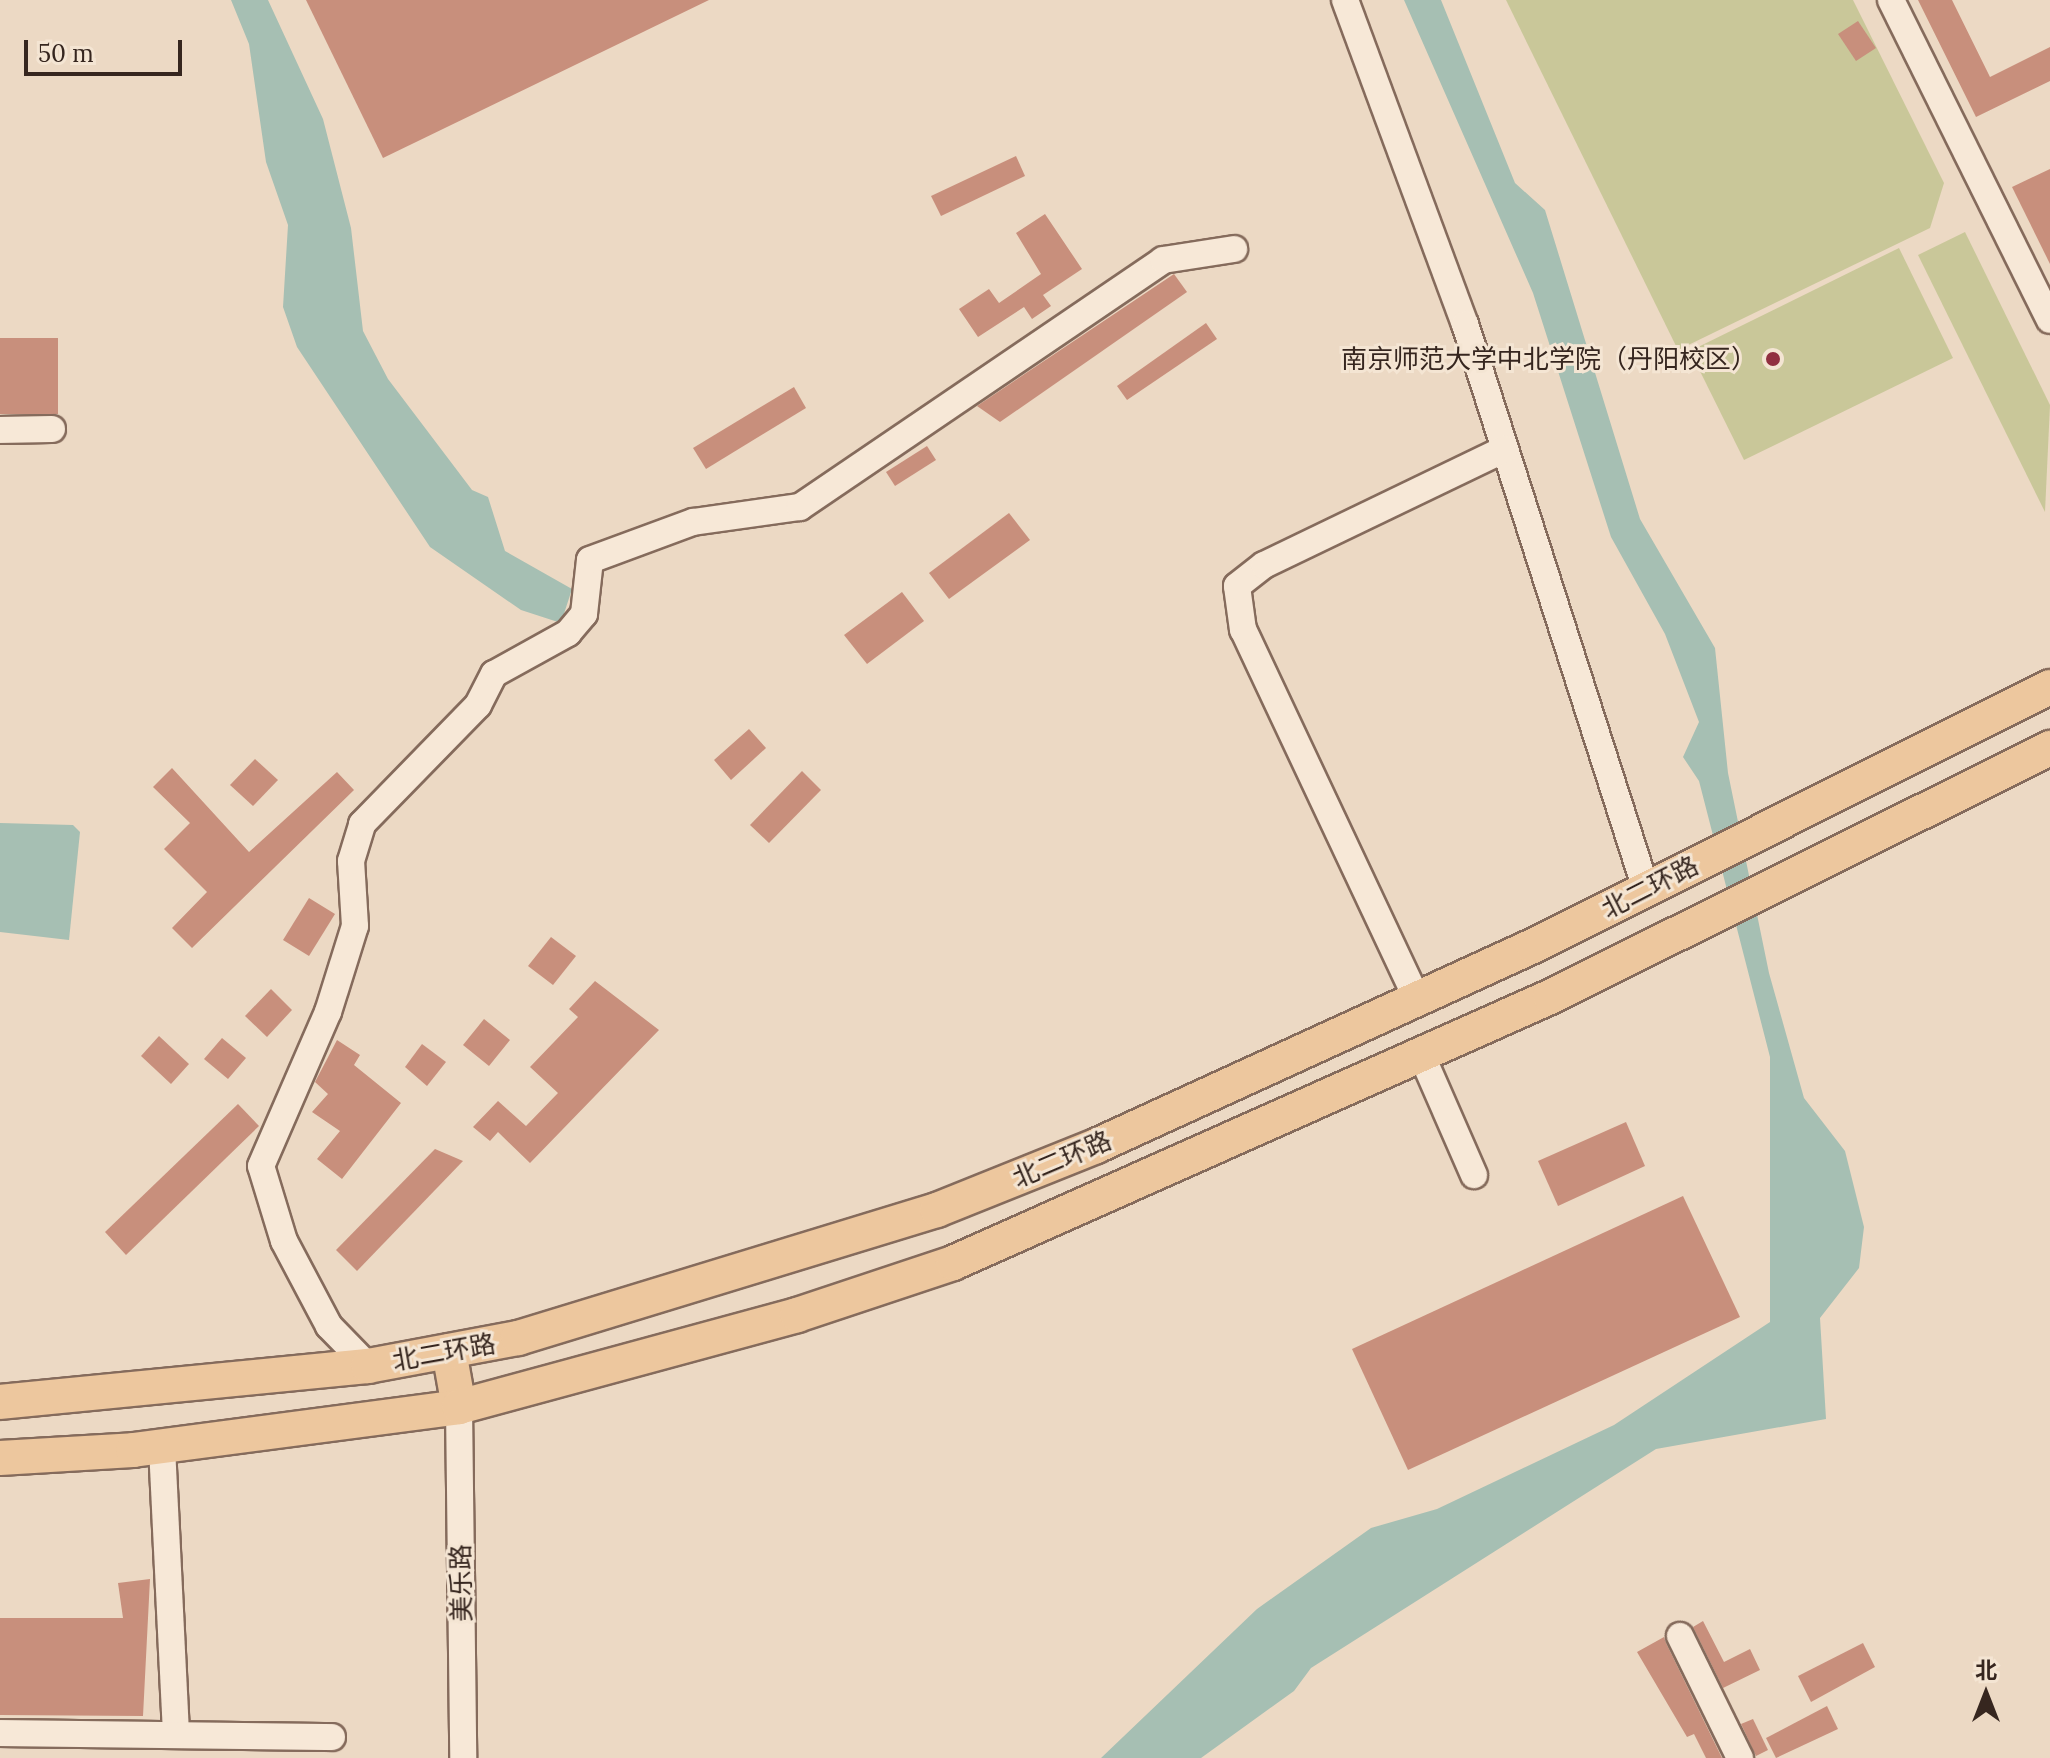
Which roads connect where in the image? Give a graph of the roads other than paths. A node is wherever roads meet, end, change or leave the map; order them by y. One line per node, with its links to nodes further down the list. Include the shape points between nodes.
1 (1345, 0): 7 (street)
2 (1891, 0): 4 (street)
3 (1234, 249): 15 (street, via 1163,260 800,507 693,522 590,560 584,614 568,633 494,674 478,705 362,824 351,861 355,926 328,1012 261,1166 291,1255 329,1326)
4 (2050, 320)
5 (52, 429): 6 (street)
6 (0, 430)
7 (1505, 449): 10 (street); 11 (street, via 1264,565 1237,586 1243,630)
8 (2050, 687): 10 (main road, 北二环路)
9 (2050, 748): 12 (main road, 北二环路)
10 (1646, 889): 11 (main road, 北二环路)
11 (1410, 1002): 12 (main road); 14 (main road, 北二环路, via 937,1210 518,1338)
12 (1422, 1056): 13 (street); 17 (main road, 北二环路, via 953,1263 782,1320)
13 (1474, 1175)
14 (449, 1351): 15 (main road, 北二环路); 17 (main road)
15 (368, 1366): 16 (main road, 北二环路)
16 (0, 1402)
17 (459, 1407): 18 (main road, 北二环路); 24 (street, 美乐路)
18 (162, 1447): 19 (main road, 北二环路); 22 (street)
19 (0, 1458)
20 (1680, 1636): 25 (street)
21 (0, 1733): 22 (street)
22 (176, 1735): 23 (street)
23 (332, 1737)
24 (463, 1758)
25 (1740, 1758)

